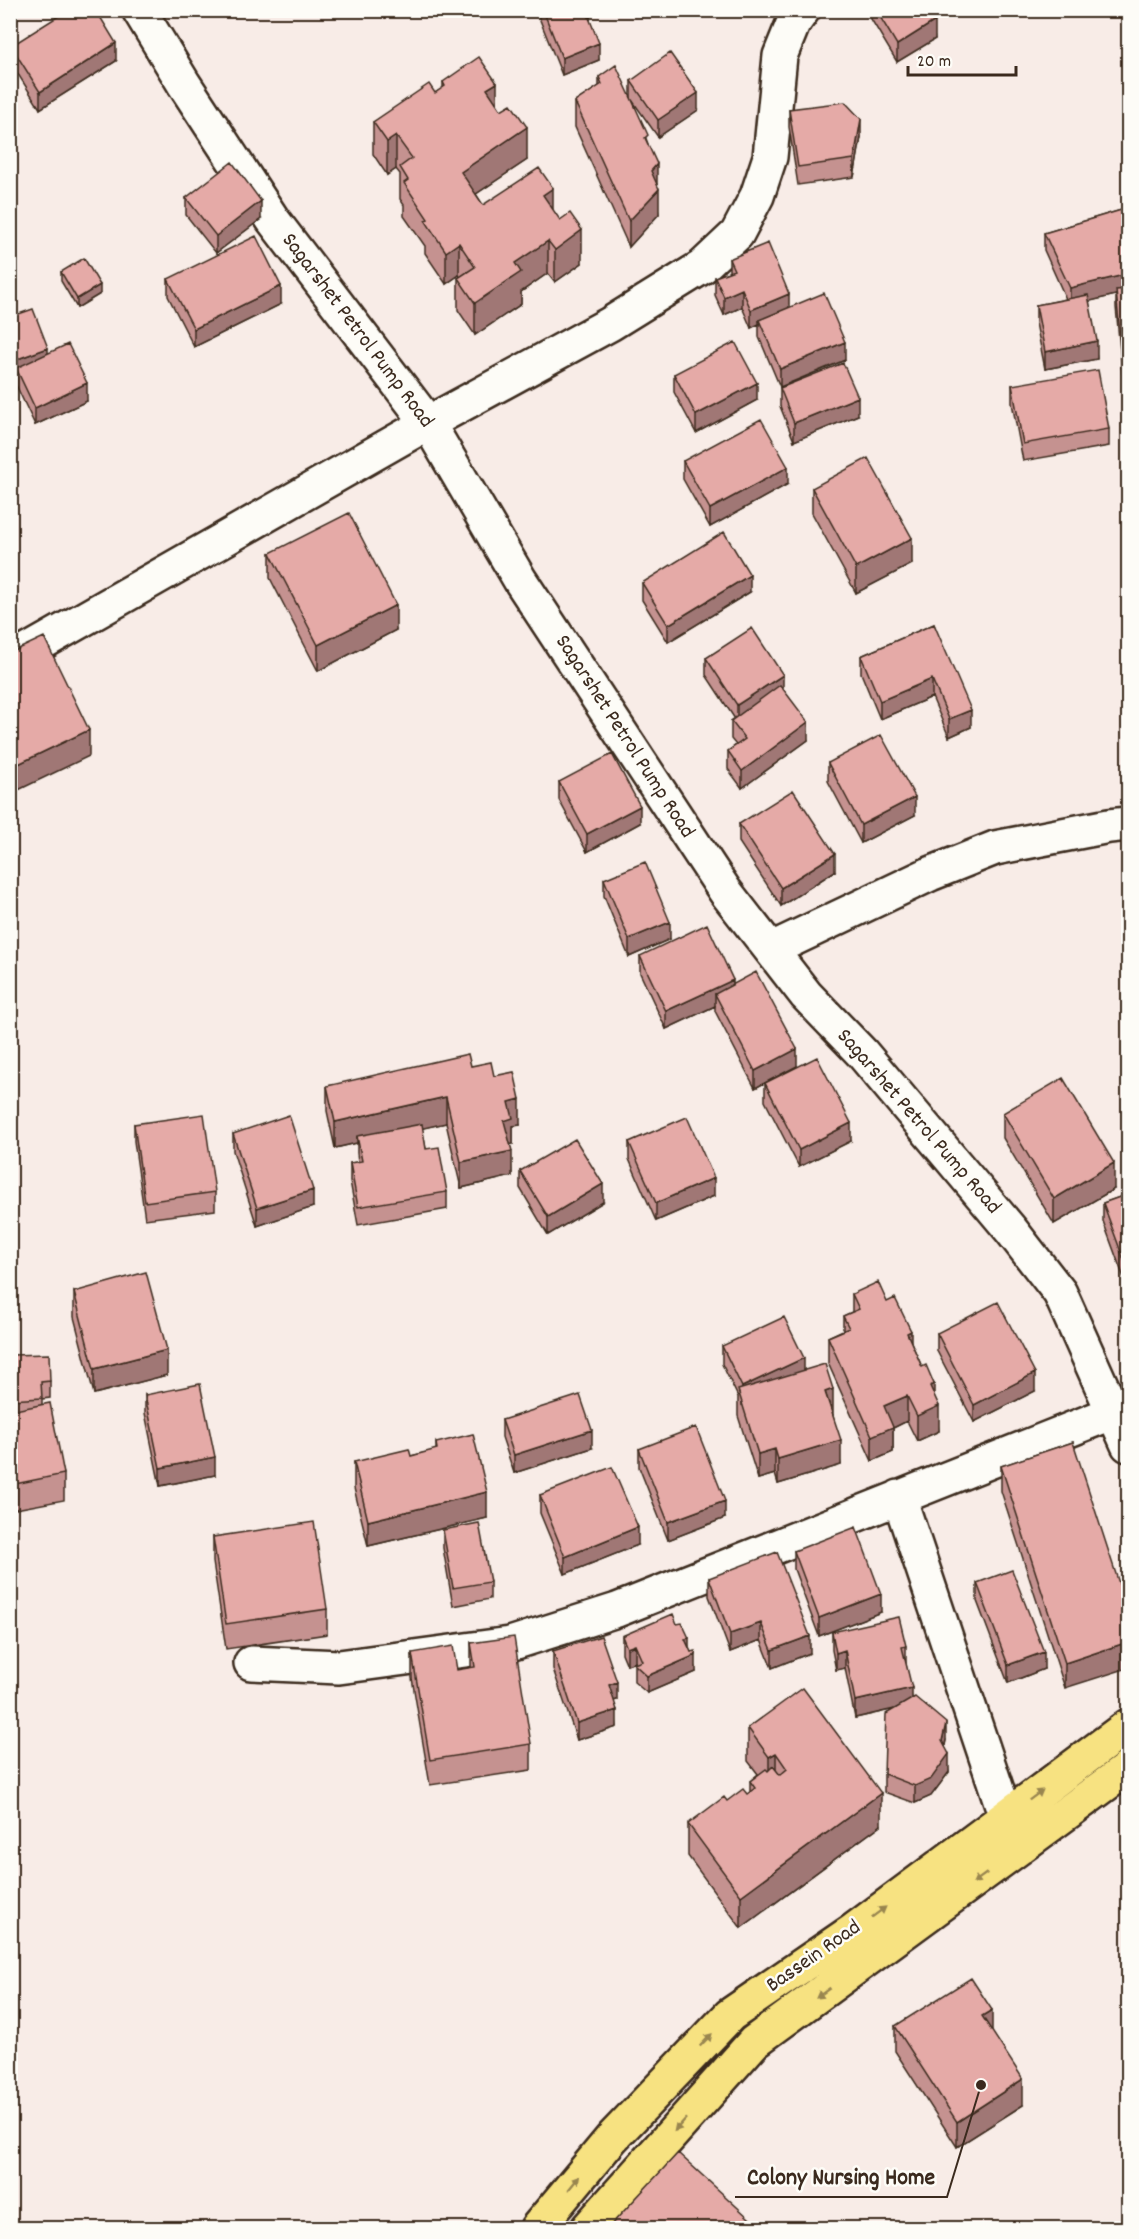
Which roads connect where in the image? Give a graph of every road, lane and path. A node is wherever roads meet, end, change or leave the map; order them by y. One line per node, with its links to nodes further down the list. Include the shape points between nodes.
1 (138, 10): 3 (street, Sagarshet Petrol Pump Road, via 273,220)
2 (803, 10): 3 (street, via 780,56 770,157 758,195 737,234 702,267 610,324)
3 (428, 423): 4 (street); 6 (street, Sagarshet Petrol Pump Road, via 519,580 725,891)
4 (10, 661)
5 (1128, 824): 6 (street, via 996,848 930,874)
6 (772, 950): 7 (street, Sagarshet Petrol Pump Road, via 806,995 870,1062 1060,1293)
7 (1114, 1412): 8 (street, Sagarshet Petrol Pump Road); 9 (street)
8 (1128, 1445)
9 (899, 1497): 10 (street, via 617,1610 510,1644 339,1667); 13 (street)
10 (251, 1663)
11 (1128, 1726): 13 (main road, Bassein Road, one-way to 11)
12 (1128, 1768): 14 (main road, Bassein Road)
13 (1006, 1817): 14 (street); 15 (main road, Bassein Road, one-way to 13, via 612,2138 730,2015 854,1930)
14 (1020, 1848): 16 (main road, Bassein Road, one-way to 16, via 754,2042)
15 (537, 2229)
16 (588, 2229)

